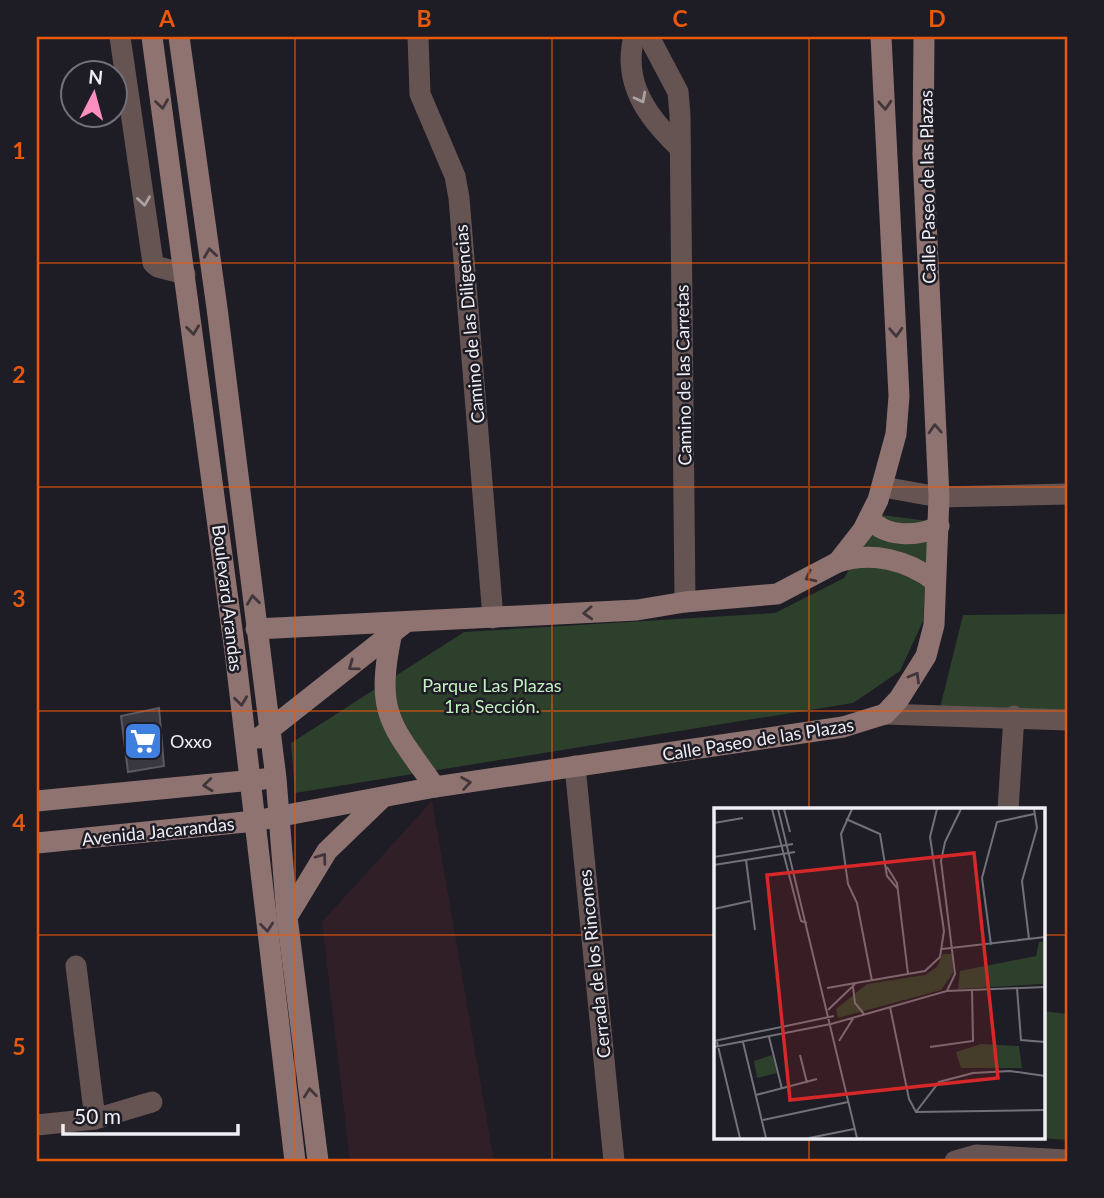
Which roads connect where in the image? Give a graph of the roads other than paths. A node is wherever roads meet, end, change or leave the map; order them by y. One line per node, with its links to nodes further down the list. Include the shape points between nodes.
1 (121, 37): 10 (street, one-way to 10, via 153,263)
2 (152, 37): 10 (street, Boulevard Arandas, one-way to 10)
3 (179, 37): 20 (street, Boulevard Arandas, one-way to 3)
4 (418, 37): 19 (street, Camino de las Diligencias, via 420,94 455,176 459,198)
5 (634, 37): 9 (street, one-way to 9, via 629,61 637,94)
6 (649, 37): 9 (street, Camino de las Carretas, via 678,92)
7 (881, 37): 11 (street, Calle Paseo de las Plazas, one-way to 11, via 900,396)
8 (924, 37): 13 (street, Calle Paseo de las Plazas, one-way to 8, via 923,155)
9 (680, 148): 18 (street, Camino de las Carretas)
10 (186, 274): 26 (street, Boulevard Arandas, one-way to 26)
11 (883, 486): 13 (street); 14 (street, Calle Paseo de las Plazas)
12 (1067, 495): 13 (street)
13 (939, 497): 15 (street, Calle Paseo de las Plazas)
14 (870, 518): 15 (street, via 878,527 894,532 918,533); 16 (street, Calle Paseo de las Plazas)
15 (939, 526): 17 (street, Calle Paseo de las Plazas)
16 (838, 562): 17 (street, via 885,558 917,568); 18 (street, Calle Paseo de las Plazas, one-way to 18, via 777,594)
17 (935, 581): 22 (street, Calle Paseo de las Plazas, one-way to 17, via 909,687 926,656 934,625)
18 (685, 602): 19 (street, Calle Paseo de las Plazas, one-way to 19, via 637,610)
19 (493, 618): 21 (street, Calle Paseo de las Plazas)
20 (256, 629): 21 (street, Calle Paseo de las Plazas); 25 (street, Boulevard Arandas)
21 (399, 630): 25 (street, one-way to 25); 30 (street, via 383,686 391,721)
22 (885, 714): 23 (street); 27 (street, Calle Paseo de las Plazas, via 816,733)
23 (1014, 716): 24 (street); 33 (street)
24 (1067, 720)
25 (268, 731): 26 (street); 28 (street, Boulevard Arandas)
26 (247, 747): 29 (street, Boulevard Arandas)
27 (575, 766): 30 (street, Calle Paseo de las Plazas, one-way to 27); 45 (street, Cerrada de los Rincones)
28 (276, 778): 29 (street); 34 (street, Boulevard Arandas)
29 (251, 780): 32 (street, one-way to 32); 35 (street, Boulevard Arandas)
30 (435, 787): 31 (street, Calle Paseo de las Plazas)
31 (381, 798): 34 (street, Calle Paseo de las Plazas); 37 (street, one-way to 31, via 327,852)
32 (37, 802)
33 (1008, 808)
34 (278, 817): 35 (street, Avenida Jacarandas); 37 (street, Boulevard Arandas)
35 (255, 821): 36 (street, Avenida Jacarandas); 43 (street, Boulevard Arandas, one-way to 43)
36 (37, 843)
37 (288, 917): 44 (street, Boulevard Arandas, one-way to 37)
38 (76, 966): 40 (street)
39 (152, 1102): 40 (street)
40 (95, 1119): 41 (street)
41 (37, 1125)
42 (1067, 1160): 46 (street, via 976,1155)
43 (295, 1161)
44 (318, 1161)
45 (614, 1161)
46 (955, 1161)

